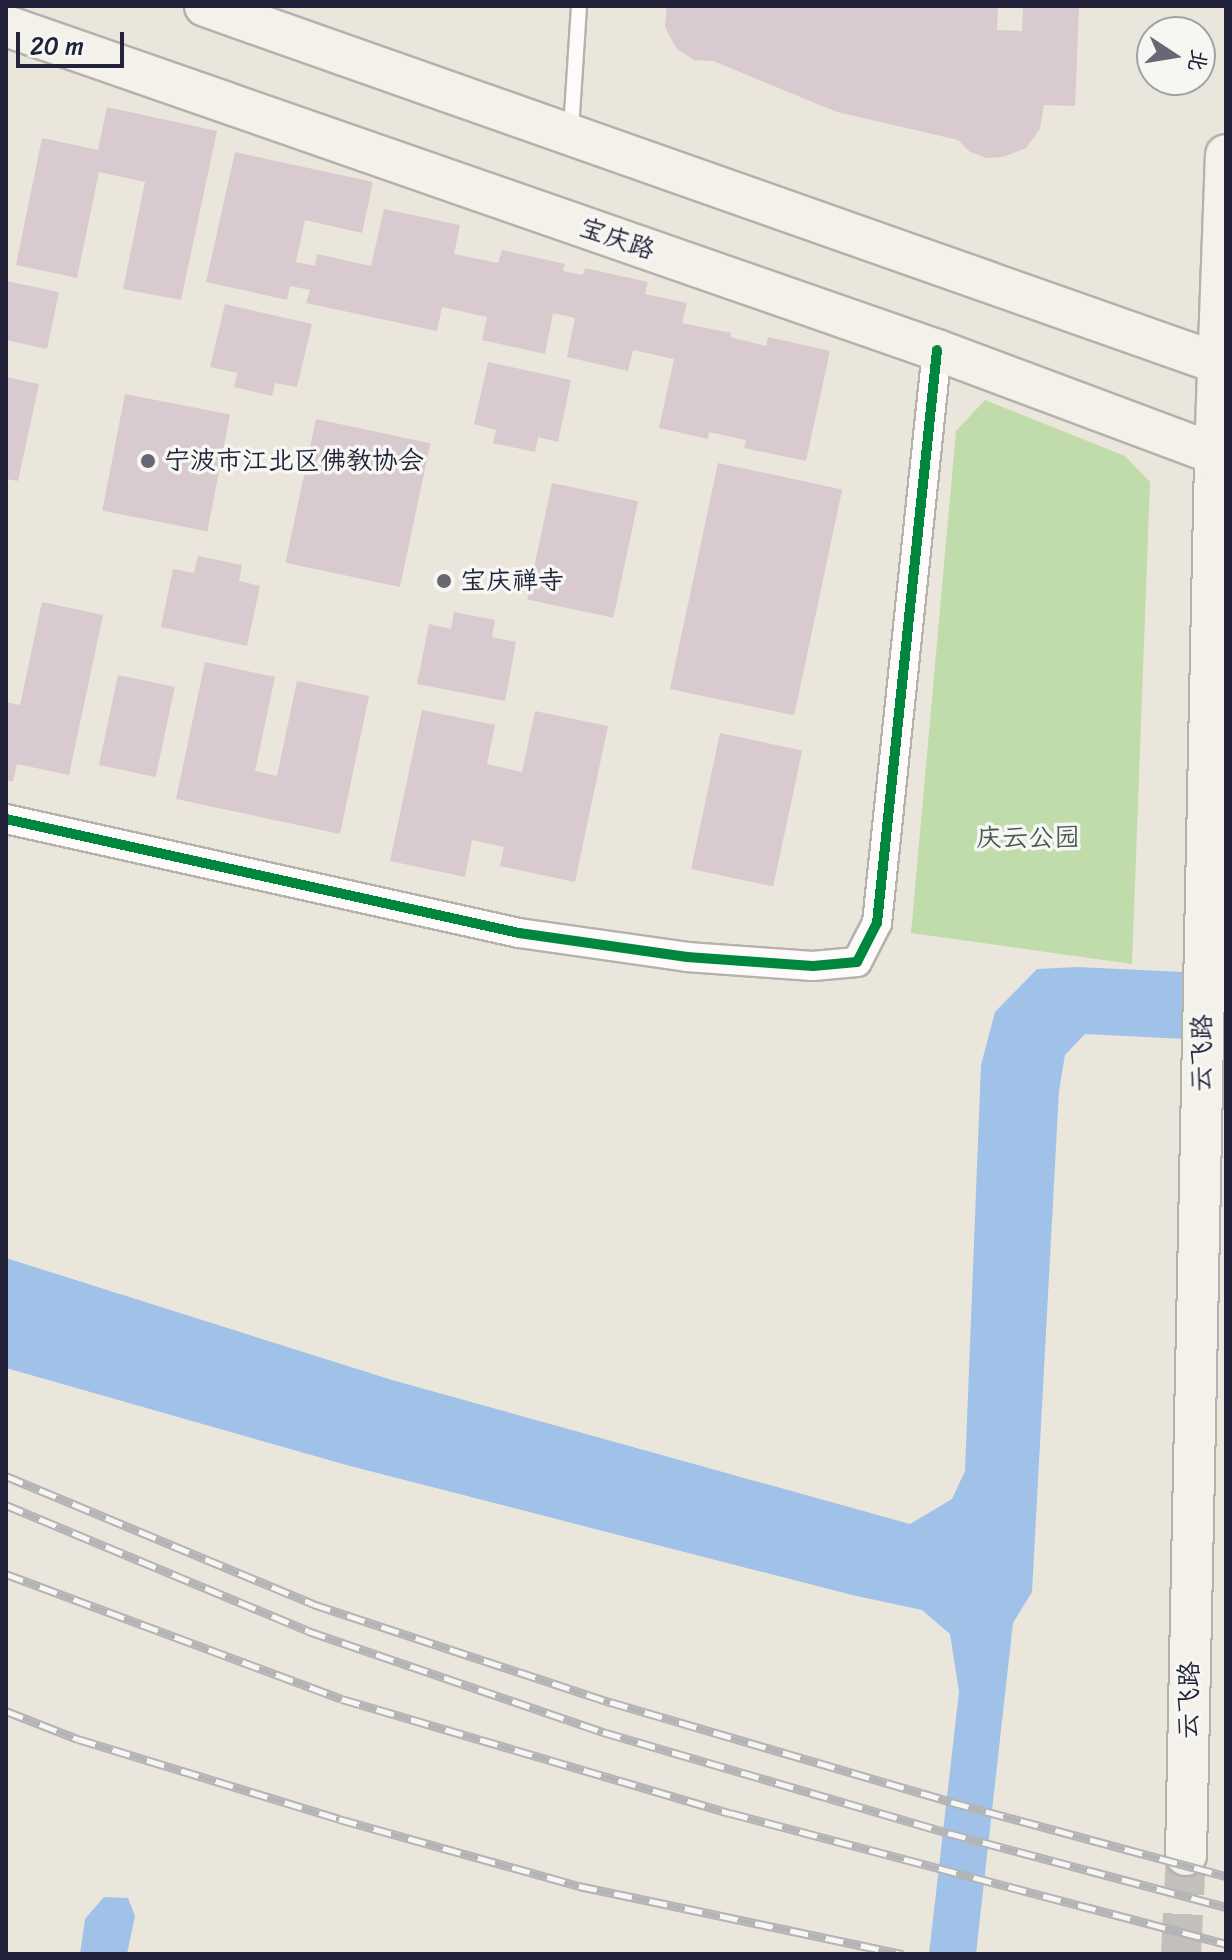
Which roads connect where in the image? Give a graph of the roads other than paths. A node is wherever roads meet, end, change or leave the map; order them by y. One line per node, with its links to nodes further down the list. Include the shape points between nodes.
1 (10, 6): 4 (street)
2 (205, 6): 6 (main road)
3 (579, 6): 6 (lane)
4 (6, 15)
5 (6, 26): 8 (main road, 宝庆路)
6 (571, 135): 9 (main road)
7 (1226, 155): 9 (main road, 云飞路)
8 (937, 350): 10 (main road, 宝庆路); 11 (street, via 877,923 857,962 813,966 687,957 519,933)
9 (1222, 364): 10 (main road, 云飞路)
10 (1220, 456): 12 (main road, 云飞路)
11 (6, 819)
12 (1186, 1855)

